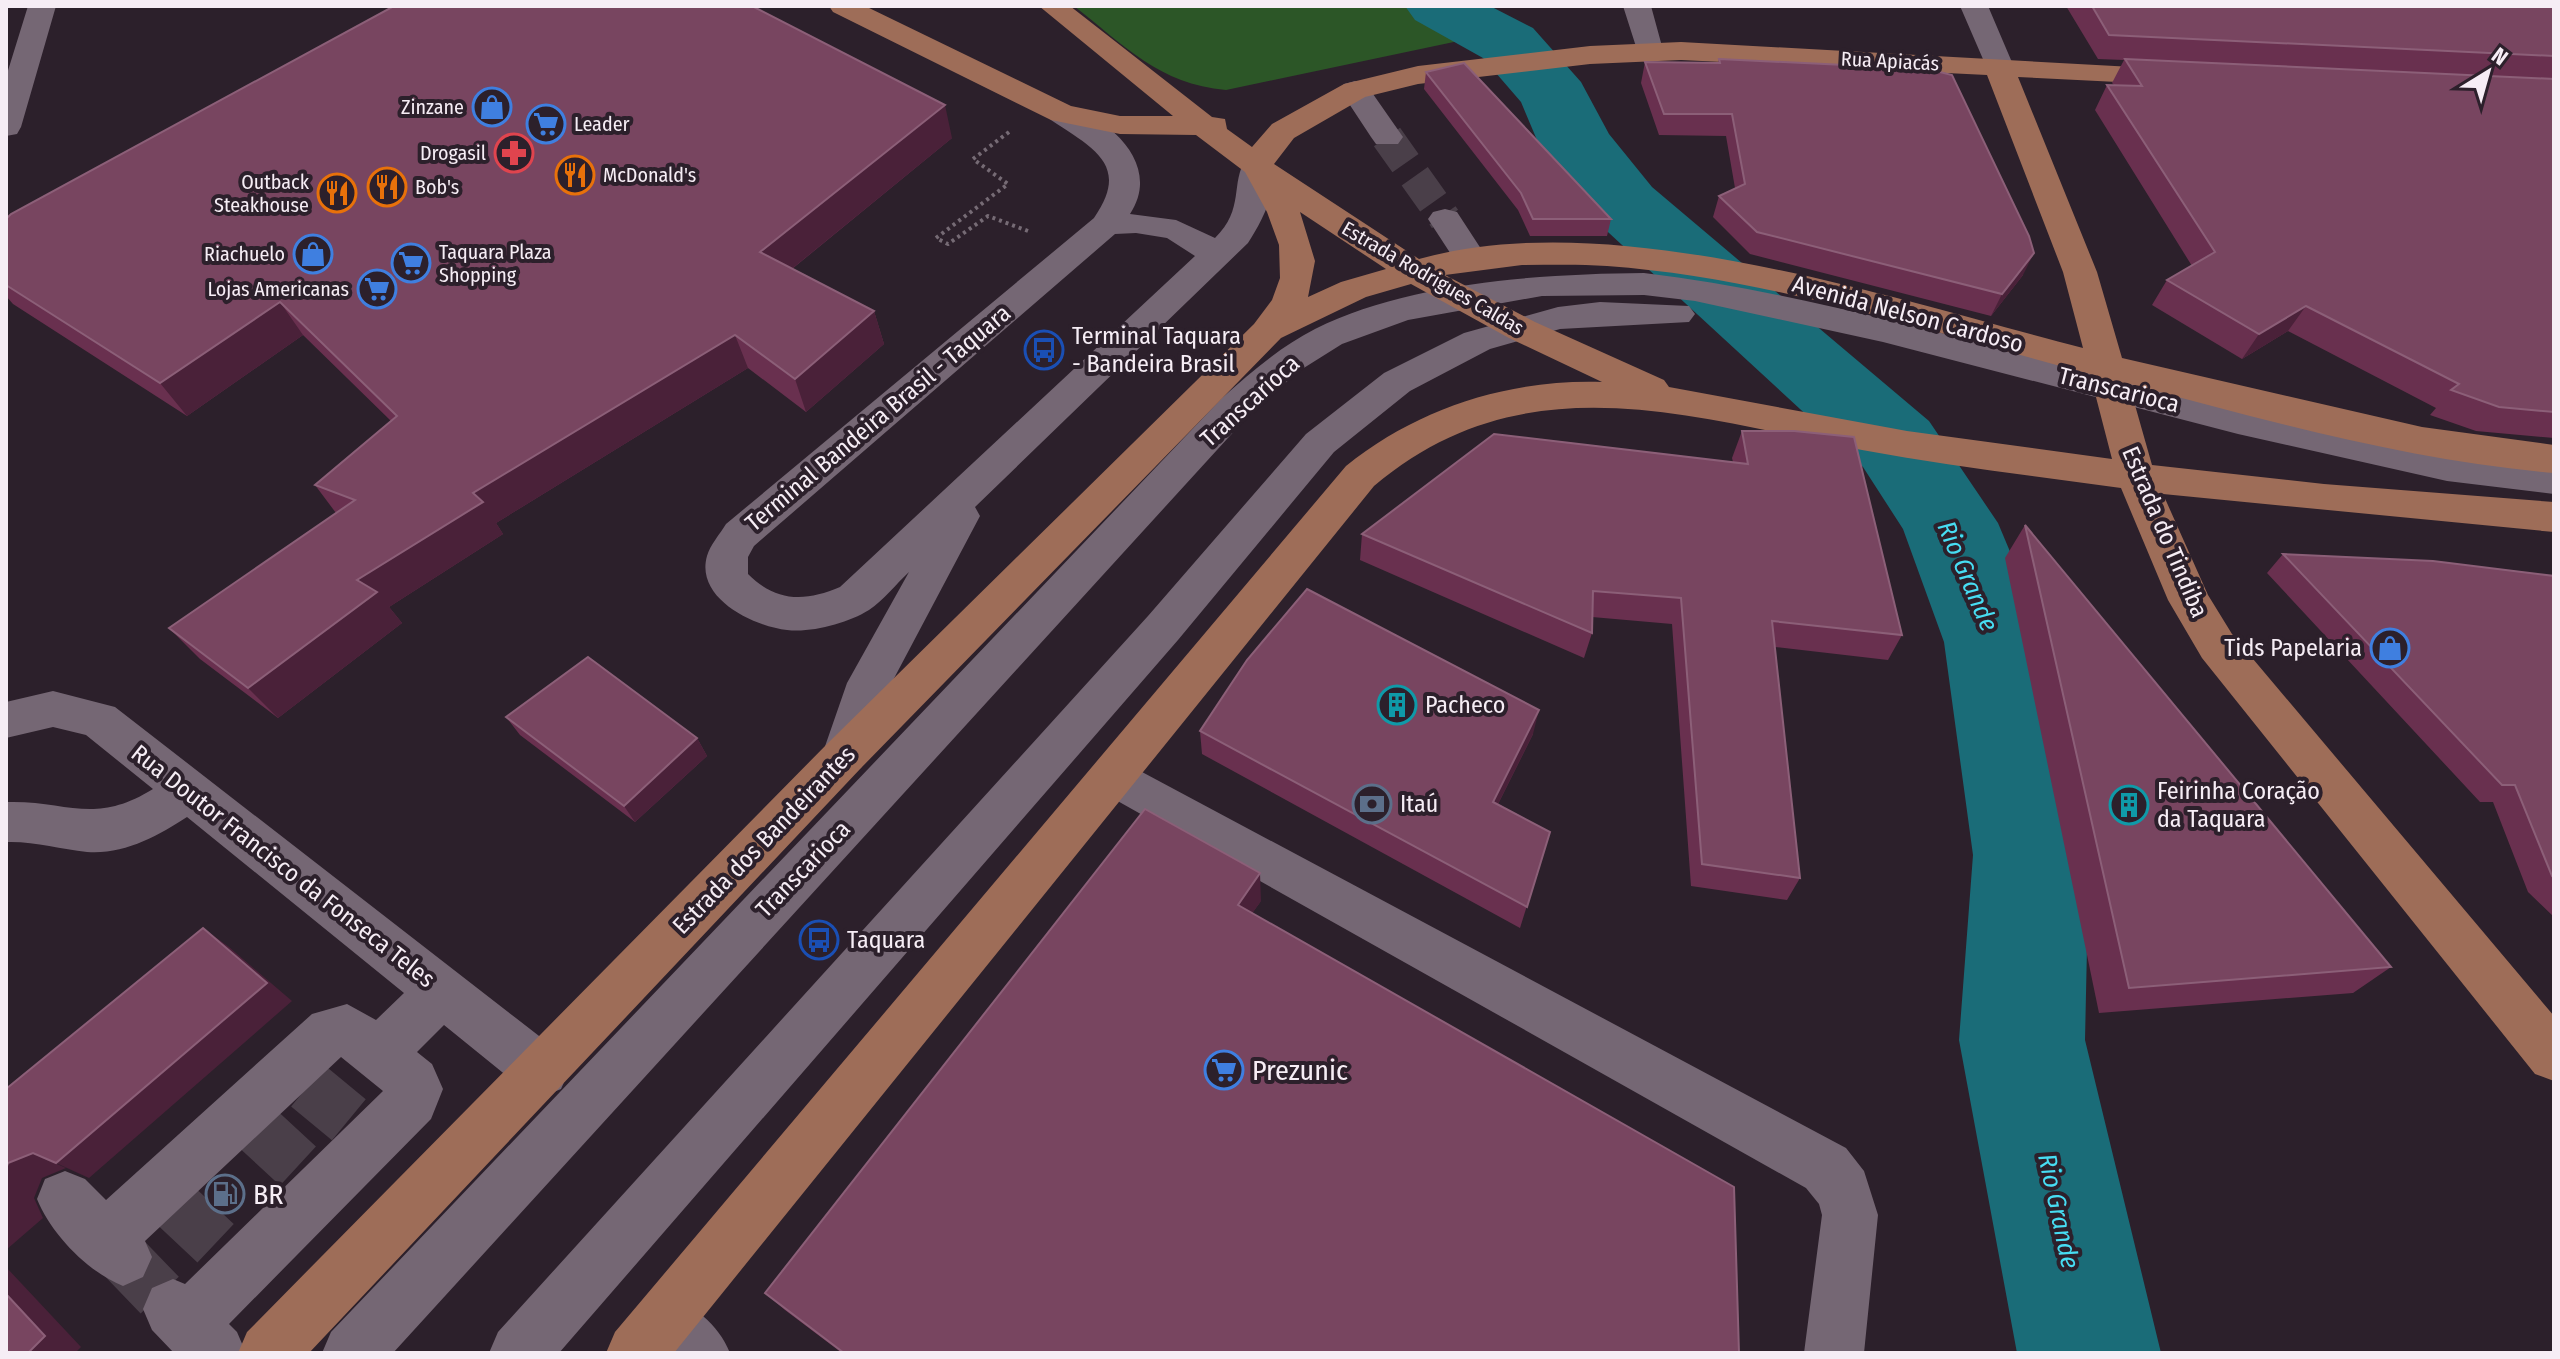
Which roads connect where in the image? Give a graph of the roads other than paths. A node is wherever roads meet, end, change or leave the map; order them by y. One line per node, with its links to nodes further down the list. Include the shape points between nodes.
1 (42, 6): 11 (street)
2 (843, 6): 10 (main road)
3 (1053, 6): 12 (main road, Estrada Rodrigues Caldas)
4 (1637, 6): 6 (street)
5 (1974, 6): 7 (street, Estrada do Tindiba)
6 (1649, 50): 7 (main road, Rua Apiacás); 9 (main road, Rua Apiacás, via 1476,67 1382,82)
7 (1999, 67): 8 (main road, Rua Apiacás); 24 (main road, Estrada do Tindiba, via 2080,272)
8 (2209, 77)
9 (1343, 96): 12 (main road, via 1251,122); 13 (street); 14 (main road, Rua Apiacás, via 1283,131)
10 (1062, 114): 12 (main road, via 1120,125); 16 (street, Terminal Bandeira Brasil - Taquara, via 1113,148 1126,166 1123,205)
11 (6, 127)
12 (1202, 127): 14 (main road, Estrada Rodrigues Caldas)
13 (1387, 137)
14 (1257, 166): 17 (street, Terminal Bandeira Brasil - Taquara, via 1253,204 1236,236); 19 (main road, Estrada Rodrigues Caldas); 23 (main road, via 1286,217 1301,269 1292,297)
15 (1445, 219): 18 (street)
16 (1106, 225): 17 (street, via 1153,223 1174,229); 29 (street, Terminal Bandeira Brasil - Taquara, via 740,535 727,556 727,579 743,598 764,609 792,616 826,612 855,598)
17 (1215, 256): 29 (street, Terminal Bandeira Brasil - Taquara)
18 (1470, 258): 19 (main road, Avenida Nelson Cardoso); 24 (main road, Avenida Nelson Cardoso, via 1513,253 1623,255 1768,278)
19 (1414, 270): 20 (main road, Estrada Rodrigues Caldas); 23 (main road, Avenida Nelson Cardoso, via 1307,308)
20 (1460, 297): 21 (street, Transcarioca, via 1598,282); 22 (main road, Estrada Rodrigues Caldas); 45 (street, Transcarioca, via 1401,310 1329,336 1286,362 1235,407)
21 (1698, 302): 22 (street, Transcarioca, via 1558,318); 24 (street, Transcarioca)
22 (1518, 328): 25 (main road, Estrada Rodrigues Caldas); 46 (street, Transcarioca, via 1477,341 1409,375 1320,443 1163,628)
23 (1267, 332): 33 (main road, Estrada dos Bandeirantes)
24 (2111, 390): 26 (main road, Avenida Nelson Cardoso, via 2279,410 2437,444); 27 (main road, Estrada do Tindiba); 28 (street, Transcarioca, via 2447,467); 30 (street, Transcarioca, via 2454,491)
25 (1679, 401): 27 (main road, via 1832,432); 34 (main road, via 1551,397 1471,412 1429,426 1391,448 1360,476)
26 (2554, 459)
27 (2136, 477): 31 (main road); 39 (main road, Estrada do Tindiba, via 2189,600 2217,646)
28 (2554, 480)
29 (976, 485): 33 (street, Terminal Bandeira Brasil - Taquara, via 869,683)
30 (2554, 504)
31 (2554, 517)
32 (6, 720): 35 (street, Rua Doutor Francisco da Fonseca Teles, via 53,709 99,720)
33 (845, 755): 40 (main road, Estrada dos Bandeirantes)
34 (1114, 776): 43 (main road); 47 (street, via 1826,1168 1844,1191 1850,1215)
35 (187, 792): 36 (street, via 128,827 89,832); 37 (street, Rua Doutor Francisco da Fonseca Teles)
36 (6, 822)
37 (442, 991): 38 (street); 40 (street, Rua Doutor Francisco da Fonseca Teles)
38 (379, 1053): 41 (street, via 340,1027 299,1078 114,1248); 42 (street, via 413,1082 412,1100 367,1134 235,1262)
39 (2554, 1056)
40 (542, 1071): 44 (main road, Estrada dos Bandeirantes)
41 (65, 1199)
42 (192, 1328)
43 (666, 1343)
44 (268, 1353)
45 (352, 1353)
46 (519, 1353)
47 (1834, 1353)

